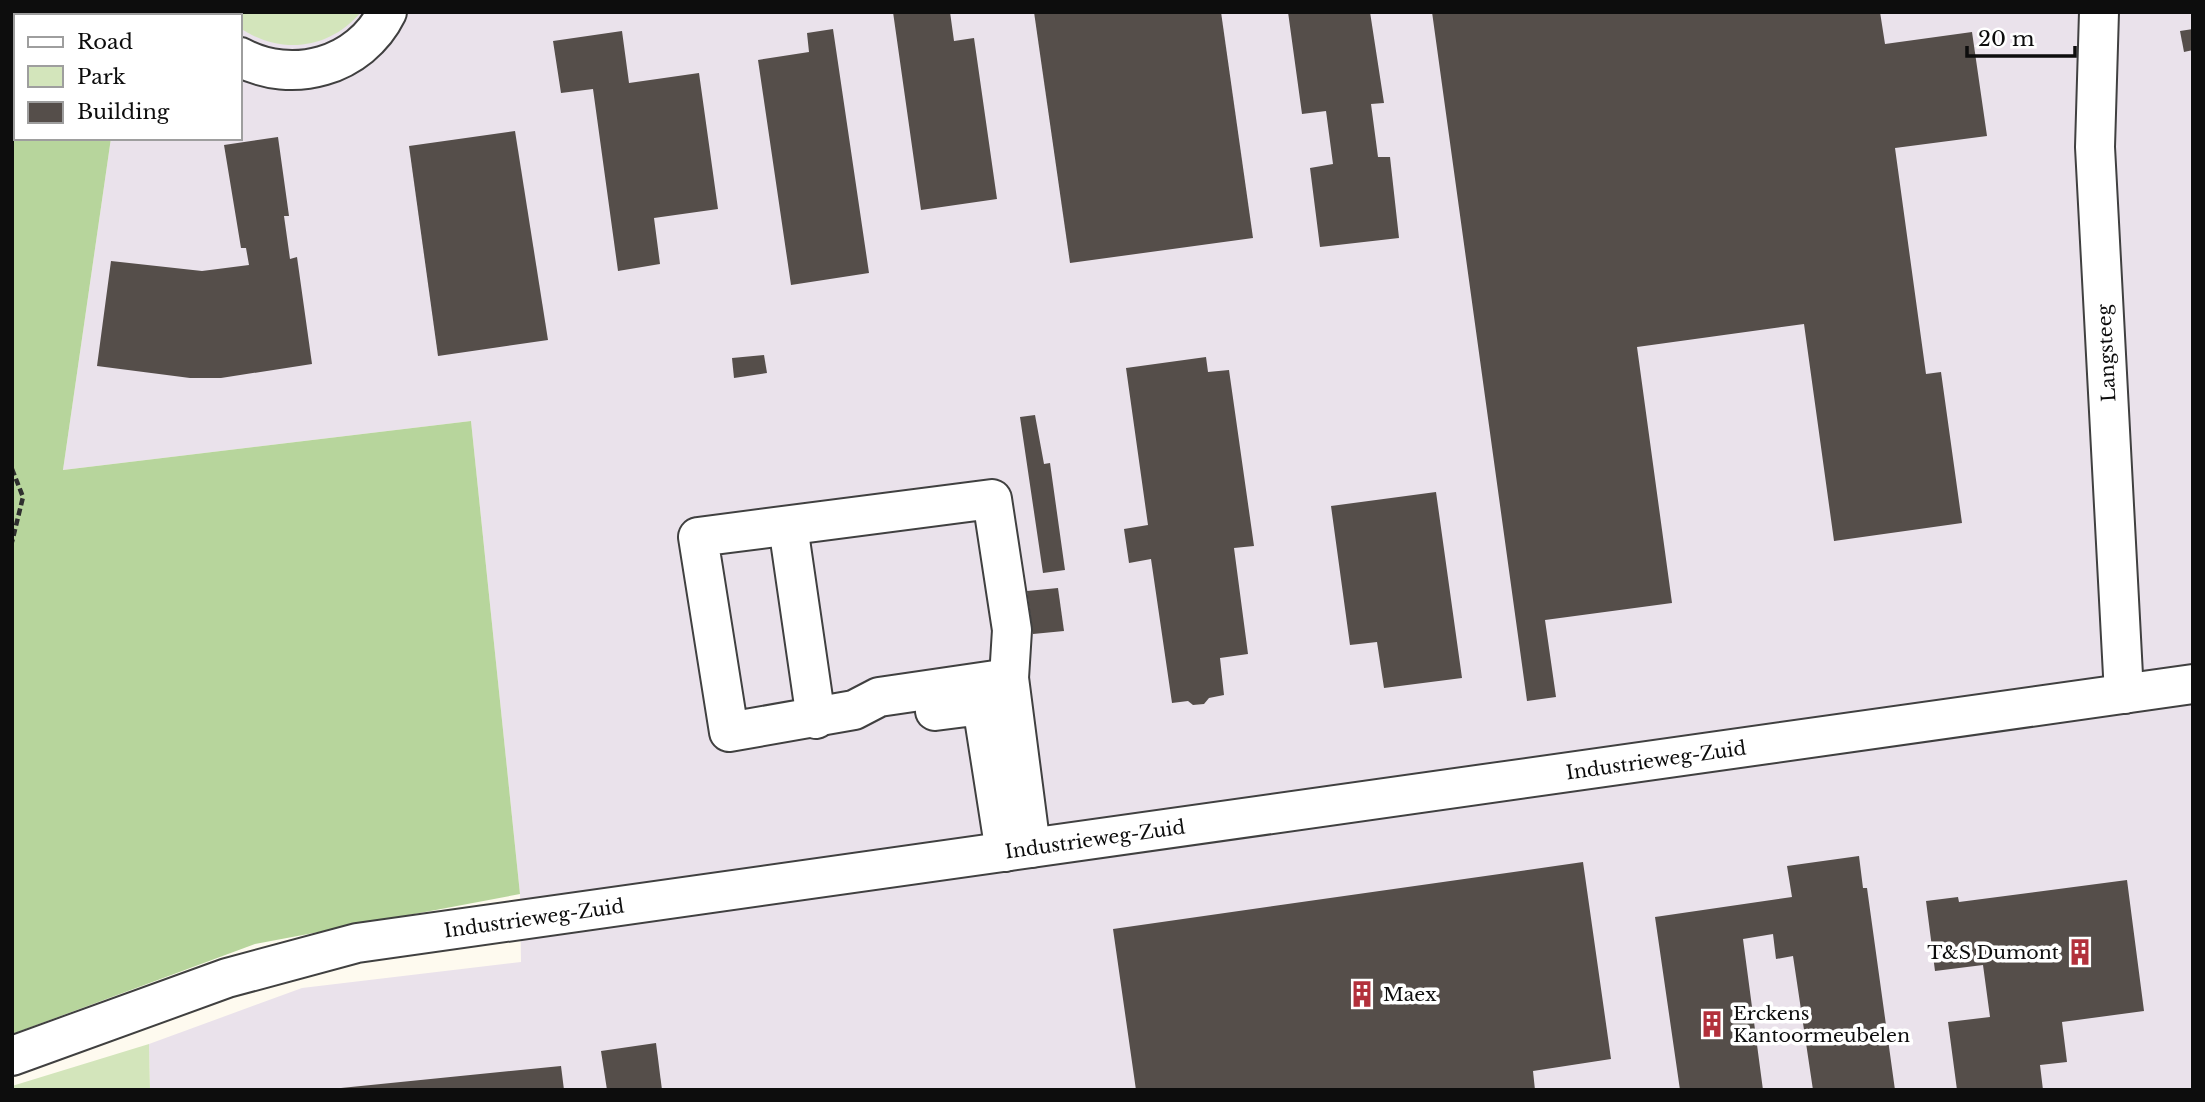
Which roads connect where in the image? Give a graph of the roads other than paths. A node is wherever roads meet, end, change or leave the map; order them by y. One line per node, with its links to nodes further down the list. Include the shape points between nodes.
1 (387, 12): 3 (street, via 362,45 330,64 293,72)
2 (2099, 12): 7 (street, Langsteeg, via 2095,147)
3 (242, 58)
4 (788, 526): 5 (street, via 992,499 1012,630); 9 (street); 9 (street, via 698,537 729,732)
5 (1009, 678): 8 (street, via 879,697); 10 (street)
6 (2193, 684): 7 (street, Industrieweg-Zuid)
7 (2124, 694): 10 (street, Industrieweg-Zuid)
8 (854, 710): 9 (street); 10 (street, via 879,718 982,705)
9 (816, 719)
10 (1018, 850): 11 (street, Industrieweg-Zuid, via 357,943 226,978)
11 (12, 1056)

